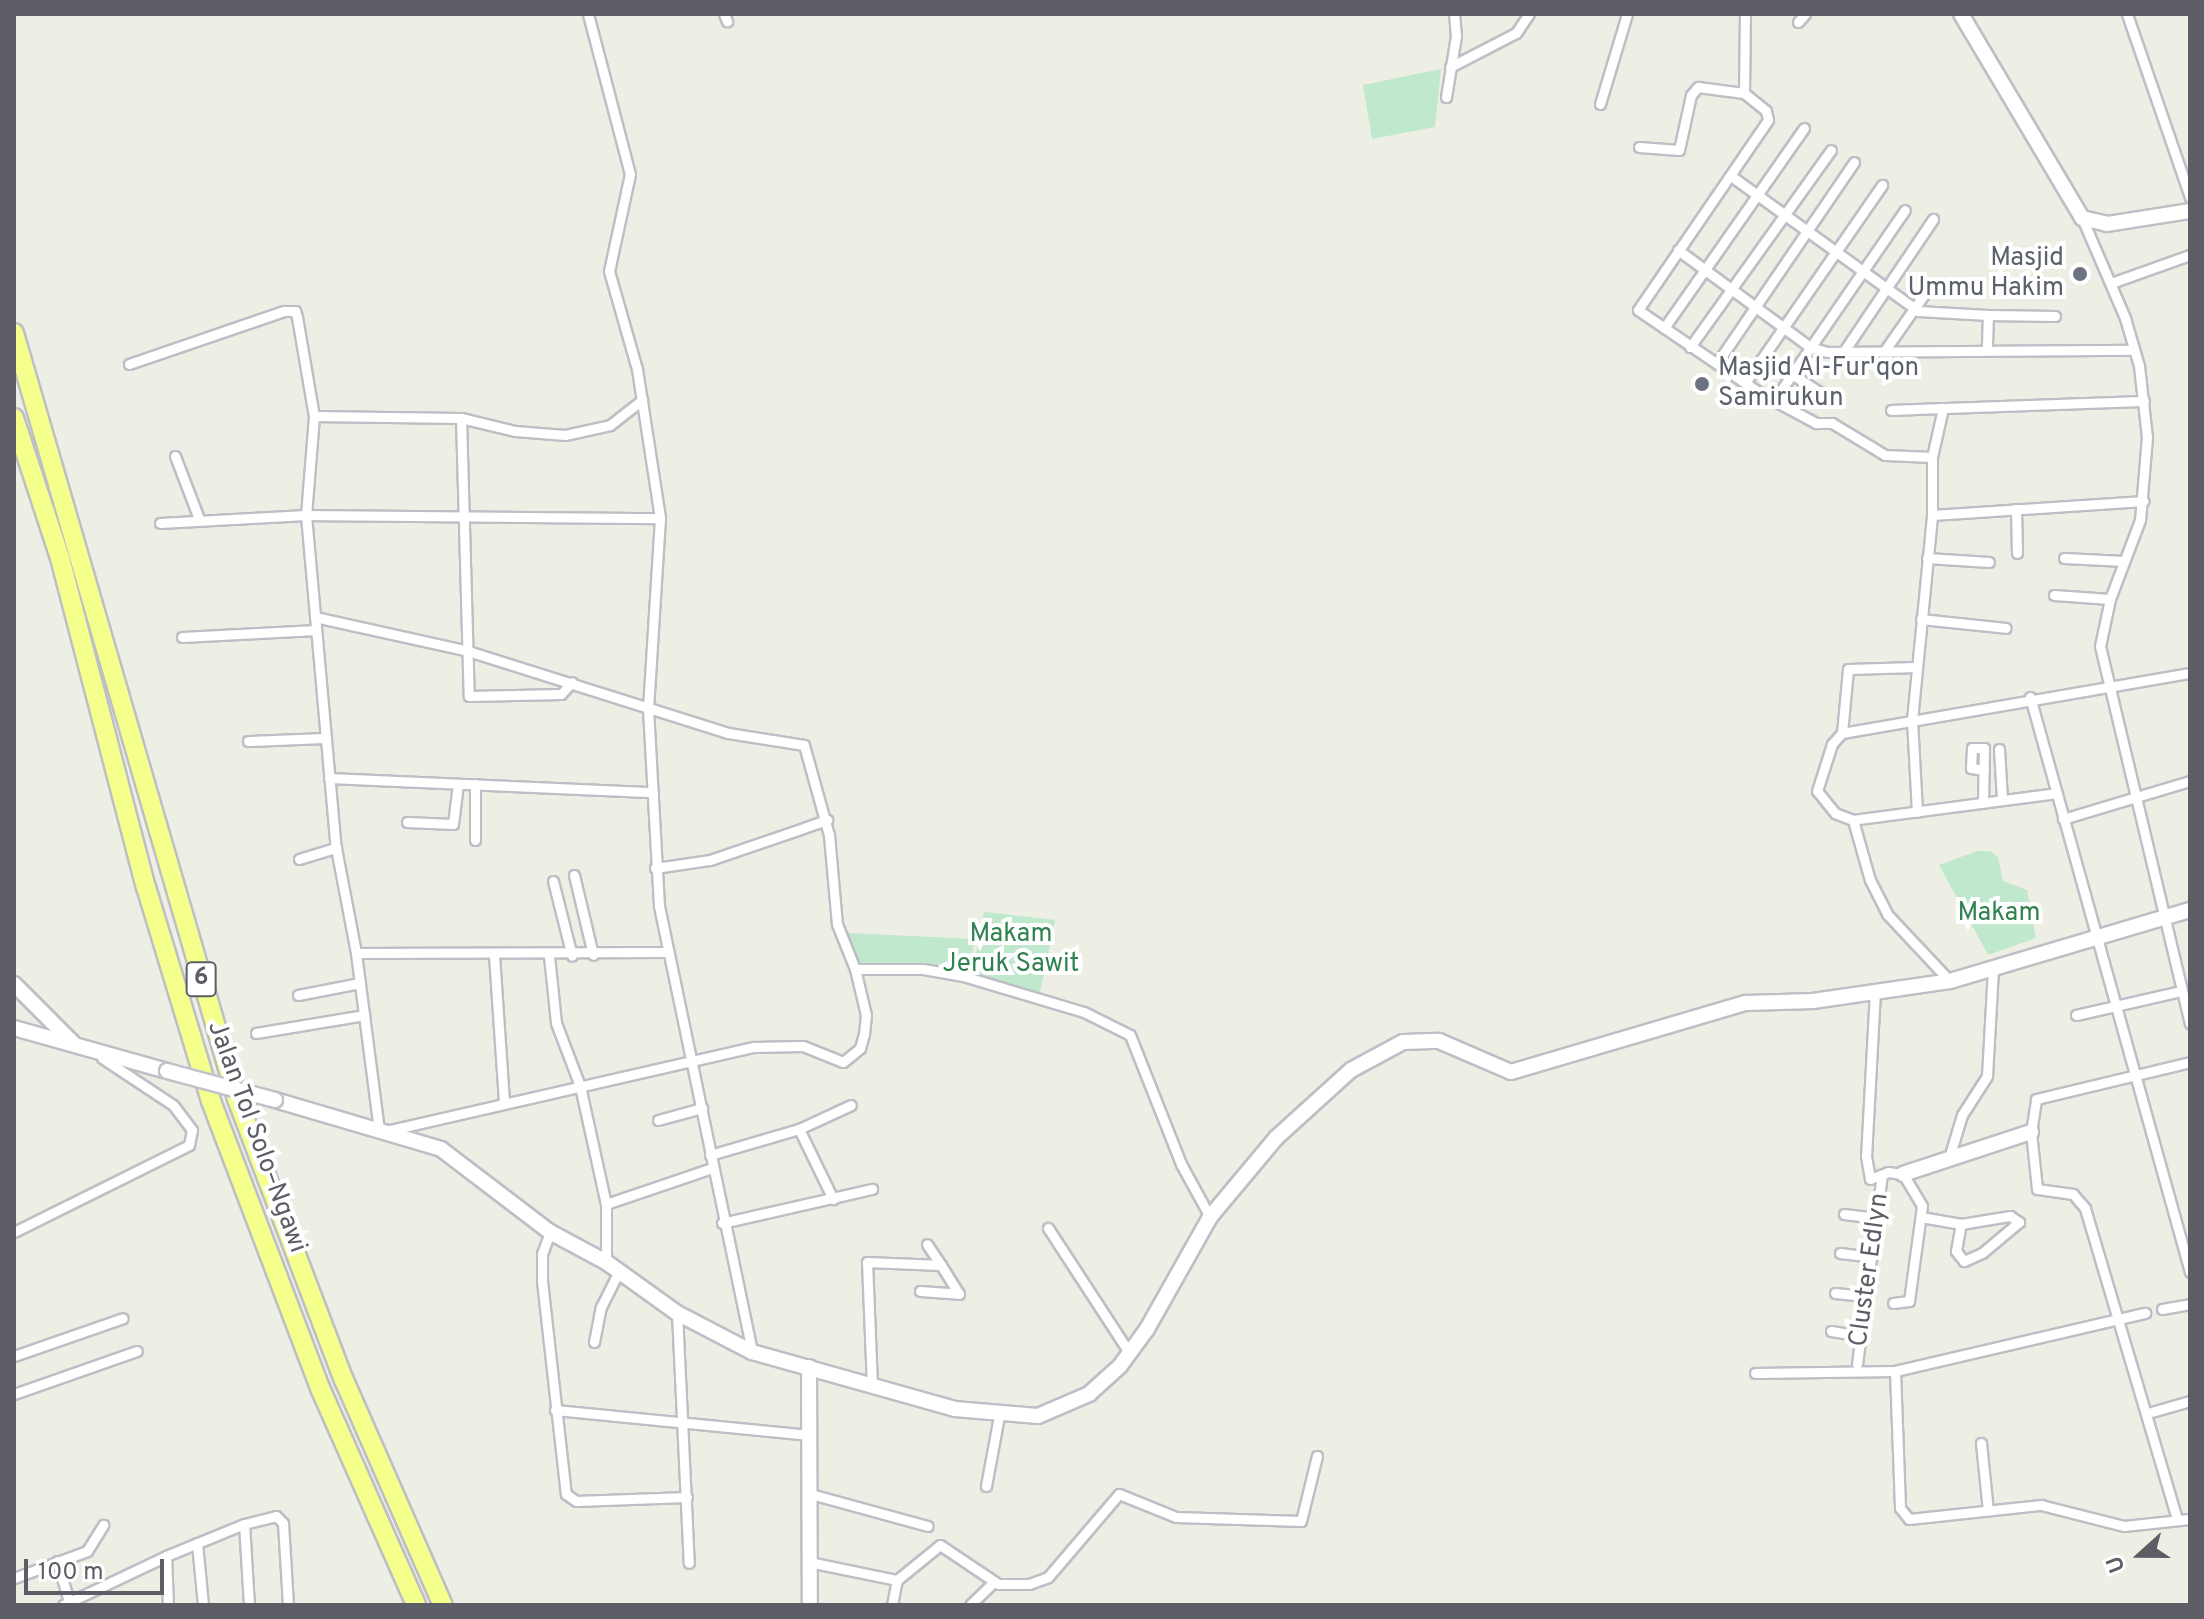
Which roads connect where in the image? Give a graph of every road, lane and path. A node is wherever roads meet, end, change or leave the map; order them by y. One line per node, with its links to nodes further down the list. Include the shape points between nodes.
1 (588, 14): 54 (street, via 630,174 609,271)
2 (1454, 14): 8 (street)
3 (1529, 14): 8 (street, via 1516,33)
4 (1627, 14): 11 (street)
5 (1745, 14): 9 (street)
6 (1961, 14): 23 (main road)
7 (2127, 14): 19 (street)
8 (1450, 67): 10 (street)
9 (1744, 93): 13 (street, via 1698,87 1691,95 1679,150); 16 (street, via 1769,117)
10 (1446, 97)
11 (1600, 104)
12 (1804, 128): 18 (street)
13 (1639, 147)
14 (1831, 150): 22 (street)
15 (1854, 162): 25 (street)
16 (1731, 176): 18 (street); 26 (street)
17 (1882, 185): 27 (street)
18 (1757, 194): 22 (street); 29 (street)
19 (2190, 197)
20 (1905, 210): 30 (street)
21 (2190, 211): 23 (main road, via 2107,224)
22 (1783, 213): 25 (street); 32 (street)
23 (2082, 218): 31 (street)
24 (1933, 219): 34 (street)
25 (1810, 231): 27 (street); 35 (street)
26 (1678, 250): 29 (street); 40 (street, via 1638,308)
27 (1837, 251): 30 (street); 39 (street)
28 (2190, 255): 31 (street)
29 (1706, 267): 32 (street); 40 (street)
30 (1862, 269): 34 (street); 43 (street)
31 (2114, 282): 46 (street)
32 (1731, 286): 35 (street); 42 (street)
33 (1930, 286): 36 (street)
34 (1887, 289): 36 (street); 47 (street)
35 (1756, 304): 39 (street); 48 (street)
36 (1914, 308): 37 (street, via 1924,314); 44 (street)
37 (1988, 315): 38 (street); 45 (street)
38 (2055, 316)
39 (1784, 325): 43 (street); 51 (street)
40 (1664, 328): 42 (street)
41 (14, 333): 230 (highway, Jalan Tol Solo–Ngawi / 6, via 237,1099 344,1380)
42 (1690, 347): 48 (street)
43 (1810, 347): 47 (street); 50 (street)
44 (1885, 350): 45 (street); 47 (street)
45 (1987, 350): 46 (street)
46 (2134, 350): 55 (street)
47 (1842, 354)
48 (1717, 363): 51 (street)
49 (129, 364): 58 (street, via 295,311)
50 (1790, 373): 52 (street); 53 (street)
51 (1745, 383): 53 (street)
52 (1824, 395)
53 (1775, 399): 62 (street, via 1816,423 1832,423 1885,455)
54 (642, 400): 60 (street, via 610,425 565,435 515,431); 68 (street)
55 (2144, 401): 56 (street); 63 (street)
56 (1943, 408): 57 (street); 62 (street)
57 (1891, 410)
58 (314, 416): 60 (street); 65 (street)
59 (14, 418): 229 (highway, Jalan Tol Solo–Ngawi / 6, via 60,558 146,887 206,1088 320,1388)
60 (461, 418): 67 (street)
61 (175, 456): 69 (street)
62 (1932, 457): 66 (street)
63 (2144, 501): 64 (street); 74 (street)
64 (2016, 509): 66 (street); 71 (street)
65 (306, 515): 67 (street); 69 (street); 78 (street)
66 (1932, 515): 72 (street)
67 (465, 517): 68 (street); 83 (street)
68 (660, 518): 89 (street)
69 (199, 519): 70 (street)
70 (160, 523)
71 (2017, 553)
72 (1927, 558): 75 (street); 79 (street)
73 (2064, 558): 74 (street)
74 (2124, 561): 77 (street)
75 (1989, 562)
76 (2054, 595): 77 (street)
77 (2110, 599): 87 (street, via 2100,646)
78 (315, 617): 81 (street); 83 (street)
79 (1921, 619): 80 (street); 84 (street)
80 (2006, 628)
81 (316, 630): 82 (street); 92 (street)
82 (182, 637)
83 (468, 651): 86 (street); 86 (street, via 469,696 561,694)
84 (1916, 667): 90 (street); 91 (street, via 1848,669)
85 (2190, 673): 87 (street)
86 (572, 682): 89 (street)
87 (2108, 684): 88 (street); 102 (street)
88 (2030, 697): 90 (street); 101 (street)
89 (648, 709): 100 (street); 107 (street, via 728,733 804,745)
90 (1912, 720): 91 (street); 105 (street)
91 (1842, 733): 108 (street, via 1832,744 1817,791 1835,813)
92 (326, 738): 93 (street); 96 (street)
93 (248, 741)
94 (1999, 749): 103 (street)
95 (1984, 770): 104 (street)
96 (329, 778): 98 (street); 111 (street)
97 (2190, 781): 102 (street)
98 (458, 784): 99 (street); 109 (street, via 453,824)
99 (475, 784): 100 (street); 110 (street)
100 (653, 792): 113 (street)
101 (2057, 793): 103 (street); 106 (street)
102 (2135, 798): 106 (street); 117 (street)
103 (2002, 799): 104 (street)
104 (1983, 802): 105 (street)
105 (1917, 812): 108 (street)
106 (2063, 819): 118 (street)
107 (827, 820): 113 (street, via 710,860); 126 (street, via 834,909)
108 (1853, 820): 127 (street, via 1870,880 1887,914)
109 (407, 822)
110 (475, 840)
111 (336, 848): 112 (street); 120 (street)
112 (299, 859)
113 (655, 868): 119 (street)
114 (574, 875): 122 (street)
115 (553, 881): 124 (street)
116 (2190, 910): 117 (main road)
117 (2162, 916): 118 (main road); 131 (street)
118 (2093, 936): 125 (main road); 133 (street)
119 (665, 952): 122 (street); 140 (street)
120 (356, 953): 121 (street); 128 (street)
121 (494, 955): 123 (street); 144 (street)
122 (593, 955): 124 (street)
123 (549, 956): 124 (street); 143 (street, via 556,1023)
124 (572, 956)
125 (1993, 968): 127 (main road); 152 (street, via 1987,1076 1962,1115)
126 (855, 969): 140 (street, via 866,1015 860,1048 852,1058 843,1062 784,1044); 160 (street, via 923,969 963,976 1084,1012 1130,1035 1181,1164)
127 (1945, 975): 130 (main road)
128 (360, 983): 132 (street); 134 (street)
129 (14, 984): 139 (main road)
130 (1875, 991): 155 (street, via 1866,1156 1870,1179); 160 (main road, via 1813,1001 1746,1003 1555,1061 1500,1071 1439,1041 1403,1042 1329,1088 1247,1169)
131 (2181, 991): 133 (street); 136 (street)
132 (298, 995)
133 (2115, 1007): 135 (street); 142 (street)
134 (365, 1015): 138 (street); 149 (street)
135 (2076, 1015)
136 (2190, 1023)
137 (14, 1028): 139 (main road)
138 (256, 1033)
139 (83, 1048): 149 (main road, bridge); 167 (street, via 173,1105 192,1130 189,1145)
140 (691, 1060): 143 (street); 146 (street)
141 (2190, 1062): 142 (street)
142 (2138, 1075): 150 (street, via 2034,1100); 166 (street)
143 (580, 1086): 144 (street); 158 (street)
144 (504, 1103): 149 (street)
145 (851, 1105): 148 (street)
146 (702, 1108): 147 (street); 151 (street)
147 (658, 1120)
148 (799, 1129): 151 (street); 157 (street)
149 (381, 1131): 168 (main road, via 455,1156)
150 (2031, 1132): 152 (main road); 185 (street, via 2035,1186 2082,1200)
151 (710, 1155): 153 (street)
152 (1949, 1158): 154 (main road)
153 (712, 1168): 158 (street); 163 (street)
154 (1903, 1174): 155 (street); 161 (street, via 1921,1200)
155 (1882, 1175): 162 (street, Cluster Edlyn)
156 (872, 1189): 157 (street)
157 (833, 1199): 163 (street)
158 (606, 1204): 172 (street)
159 (1844, 1214): 162 (street)
160 (1210, 1217): 191 (main road)
161 (1921, 1217): 164 (street); 179 (street, via 1909,1301)
162 (1877, 1218): 171 (street, Cluster Edlyn)
163 (722, 1223): 190 (street)
164 (1961, 1224): 164 (street, via 2010,1216 2019,1225 1964,1261 1956,1251)
165 (1048, 1228): 191 (street)
166 (2184, 1231): 175 (street)
167 (14, 1232)
168 (550, 1232): 172 (main road); 200 (street, via 541,1262)
169 (927, 1244): 173 (street)
170 (1840, 1253): 171 (street)
171 (1872, 1257): 178 (street, Cluster Edlyn)
172 (606, 1262): 174 (main road)
173 (941, 1265): 176 (street, via 959,1294); 197 (street, via 868,1259)
174 (619, 1271): 182 (main road); 188 (street, via 601,1307)
175 (2190, 1272)
176 (920, 1291)
177 (1835, 1293): 178 (street)
178 (1866, 1296): 187 (street, Cluster Edlyn)
179 (1893, 1303)
180 (2190, 1304): 181 (street)
181 (2162, 1309)
182 (677, 1313): 190 (main road); 203 (street)
183 (2145, 1313): 185 (street)
184 (123, 1318): 192 (street)
185 (2119, 1320): 195 (street); 201 (street)
186 (1831, 1331): 187 (street)
187 (1861, 1336): 193 (street, Cluster Edlyn)
188 (594, 1342)
189 (137, 1351): 198 (street)
190 (752, 1352): 194 (main road)
191 (1130, 1354): 202 (main road, via 1075,1402 1038,1416)
192 (14, 1356)
193 (1857, 1364)
194 (809, 1367): 197 (main road); 204 (main road)
195 (1895, 1371): 196 (street); 210 (street, via 1902,1513 1912,1520)
196 (1755, 1373)
197 (872, 1386): 202 (main road)
198 (14, 1394)
199 (2190, 1401): 201 (street)
200 (555, 1410): 203 (street); 209 (street, via 569,1497)
201 (2148, 1413): 211 (street)
202 (999, 1416): 207 (street)
203 (686, 1427): 204 (street); 209 (street)
204 (808, 1435): 208 (main road)
205 (1981, 1443): 210 (street)
206 (1317, 1456): 223 (street, via 1301,1521 1176,1517 1119,1494 1048,1577 1018,1586)
207 (986, 1486)
208 (807, 1493): 215 (street); 219 (main road)
209 (687, 1497): 220 (street)
210 (1988, 1511): 211 (street, via 2041,1505 2124,1526)
211 (2177, 1519): 212 (street)
212 (2190, 1519)
213 (244, 1524): 216 (street); 227 (street); 228 (street, via 281,1519)
214 (103, 1525): 218 (street, via 87,1551)
215 (928, 1526)
216 (197, 1543): 217 (street); 226 (street)
217 (166, 1556): 224 (street); 225 (street)
218 (57, 1561): 221 (street); 224 (street)
219 (809, 1562): 222 (street); 231 (main road)
220 (689, 1563)
221 (14, 1578)
222 (897, 1580): 223 (street, via 940,1545); 232 (street)
223 (994, 1582): 233 (street)
224 (67, 1604)
225 (168, 1605)
226 (203, 1605)
227 (249, 1605)
228 (288, 1605)
229 (416, 1605)
230 (443, 1605)
231 (810, 1605)
232 (892, 1605)
233 (970, 1605)

